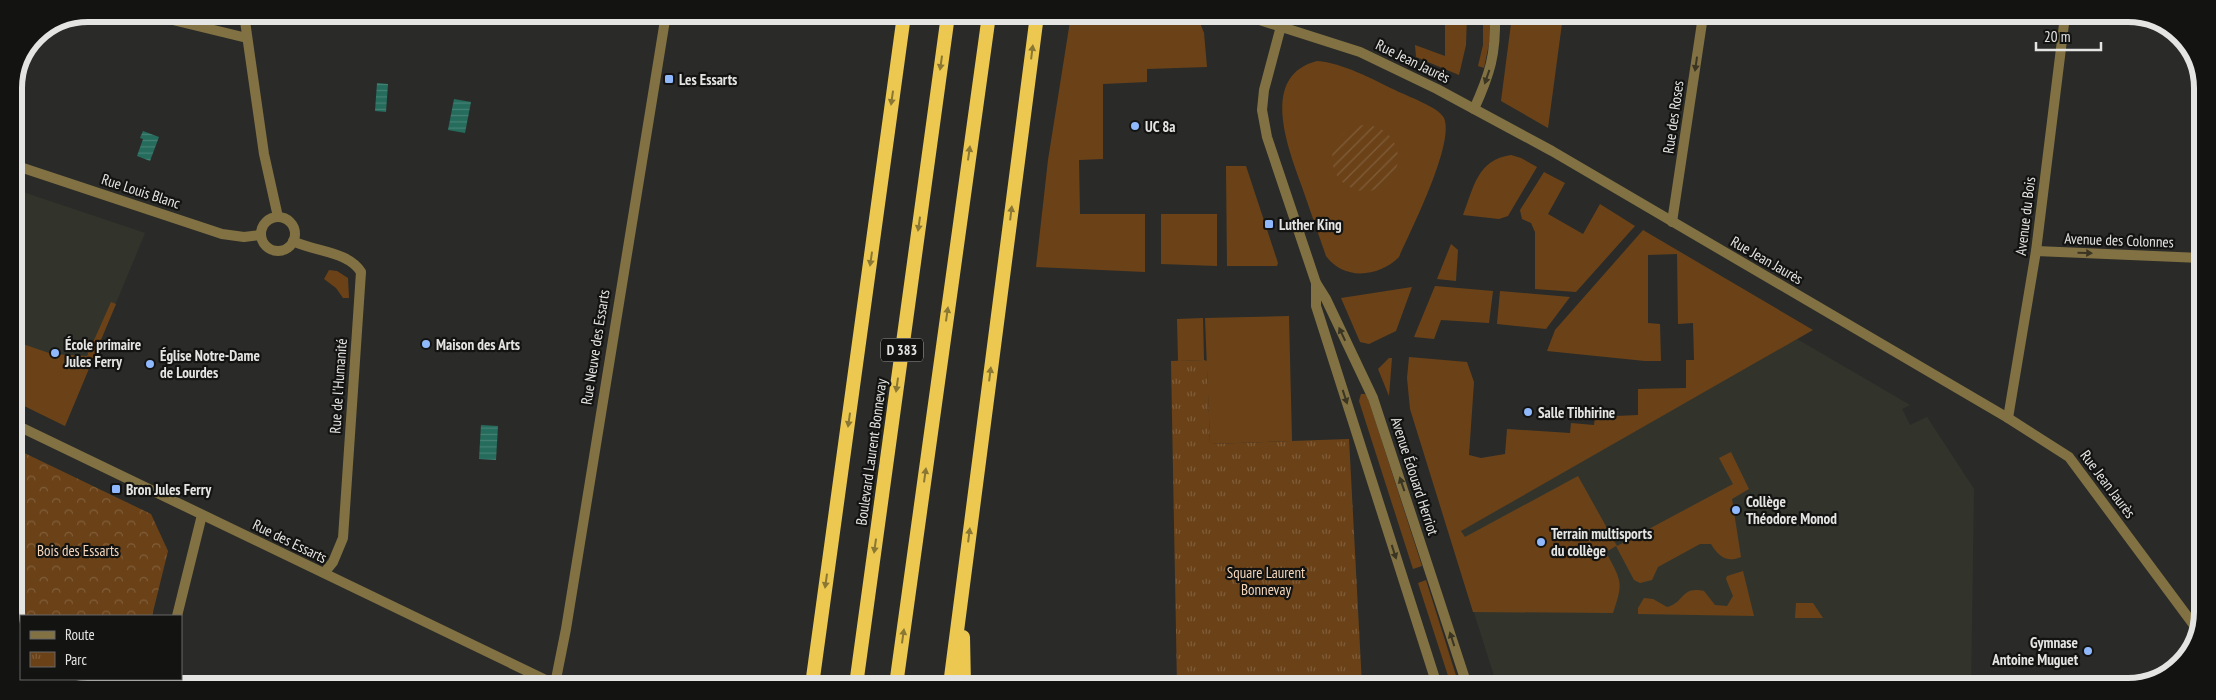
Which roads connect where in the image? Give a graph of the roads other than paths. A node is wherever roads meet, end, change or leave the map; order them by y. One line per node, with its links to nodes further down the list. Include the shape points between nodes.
1 (181, 22): 14 (street)
2 (245, 22): 14 (street)
3 (665, 22): 32 (street, Rue Neuve des Essarts)
4 (901, 22): 33 (highway, one-way to 33)
5 (947, 22): 34 (highway, Boulevard Laurent Bonnevay / D 383, one-way to 34)
6 (988, 22): 35 (highway, one-way to 6)
7 (1036, 22): 28 (highway, one-way to 7)
8 (1268, 22): 13 (street, Rue Jean Jaurès)
9 (1283, 22): 13 (street, Avenue Édouard Herriot)
10 (1495, 22): 15 (street, one-way to 15, via 1496,44 1489,76)
11 (1702, 22): 18 (street, Rue des Roses, one-way to 18)
12 (2064, 22): 21 (street, Avenue du Bois)
13 (1282, 26): 15 (street, Rue Jean Jaurès, via 1360,52); 23 (street, Avenue Édouard Herriot, via 1264,90 1262,110 1269,144)
14 (247, 38): 17 (street, via 264,154)
15 (1474, 109): 18 (street, Rue Jean Jaurès)
16 (22, 168): 19 (street, Rue Louis Blanc, via 222,234)
17 (278, 217): 19 (street, via 264,224); 20 (street, via 291,225)
18 (1672, 222): 24 (street, Rue Jean Jaurès)
19 (261, 235): 20 (street, via 264,244 272,250 283,250)
20 (294, 241): 27 (street, Rue de l'Humanité, via 350,259 361,272 343,538 333,562)
21 (2036, 251): 22 (street, Avenue des Colonnes, one-way to 22); 24 (street, Avenue du Bois)
22 (2193, 258)
23 (1316, 283): 38 (street, Avenue Édouard Herriot, one-way to 38, via 1316,306); 39 (street, Avenue Édouard Herriot, one-way to 23, via 1374,398)
24 (2008, 418): 30 (street, Rue Jean Jaurès, via 2069,457)
25 (23, 428): 26 (street, Rue des Essarts)
26 (202, 514): 27 (street, Rue des Essarts); 29 (street)
27 (324, 573): 31 (street, Rue des Essarts)
28 (963, 584): 36 (highway); 37 (highway)
29 (177, 615)
30 (2192, 623)
31 (542, 678)
32 (555, 678)
33 (813, 678)
34 (857, 678)
35 (897, 678)
36 (951, 678)
37 (964, 678)
38 (1435, 678)
39 (1465, 678)

